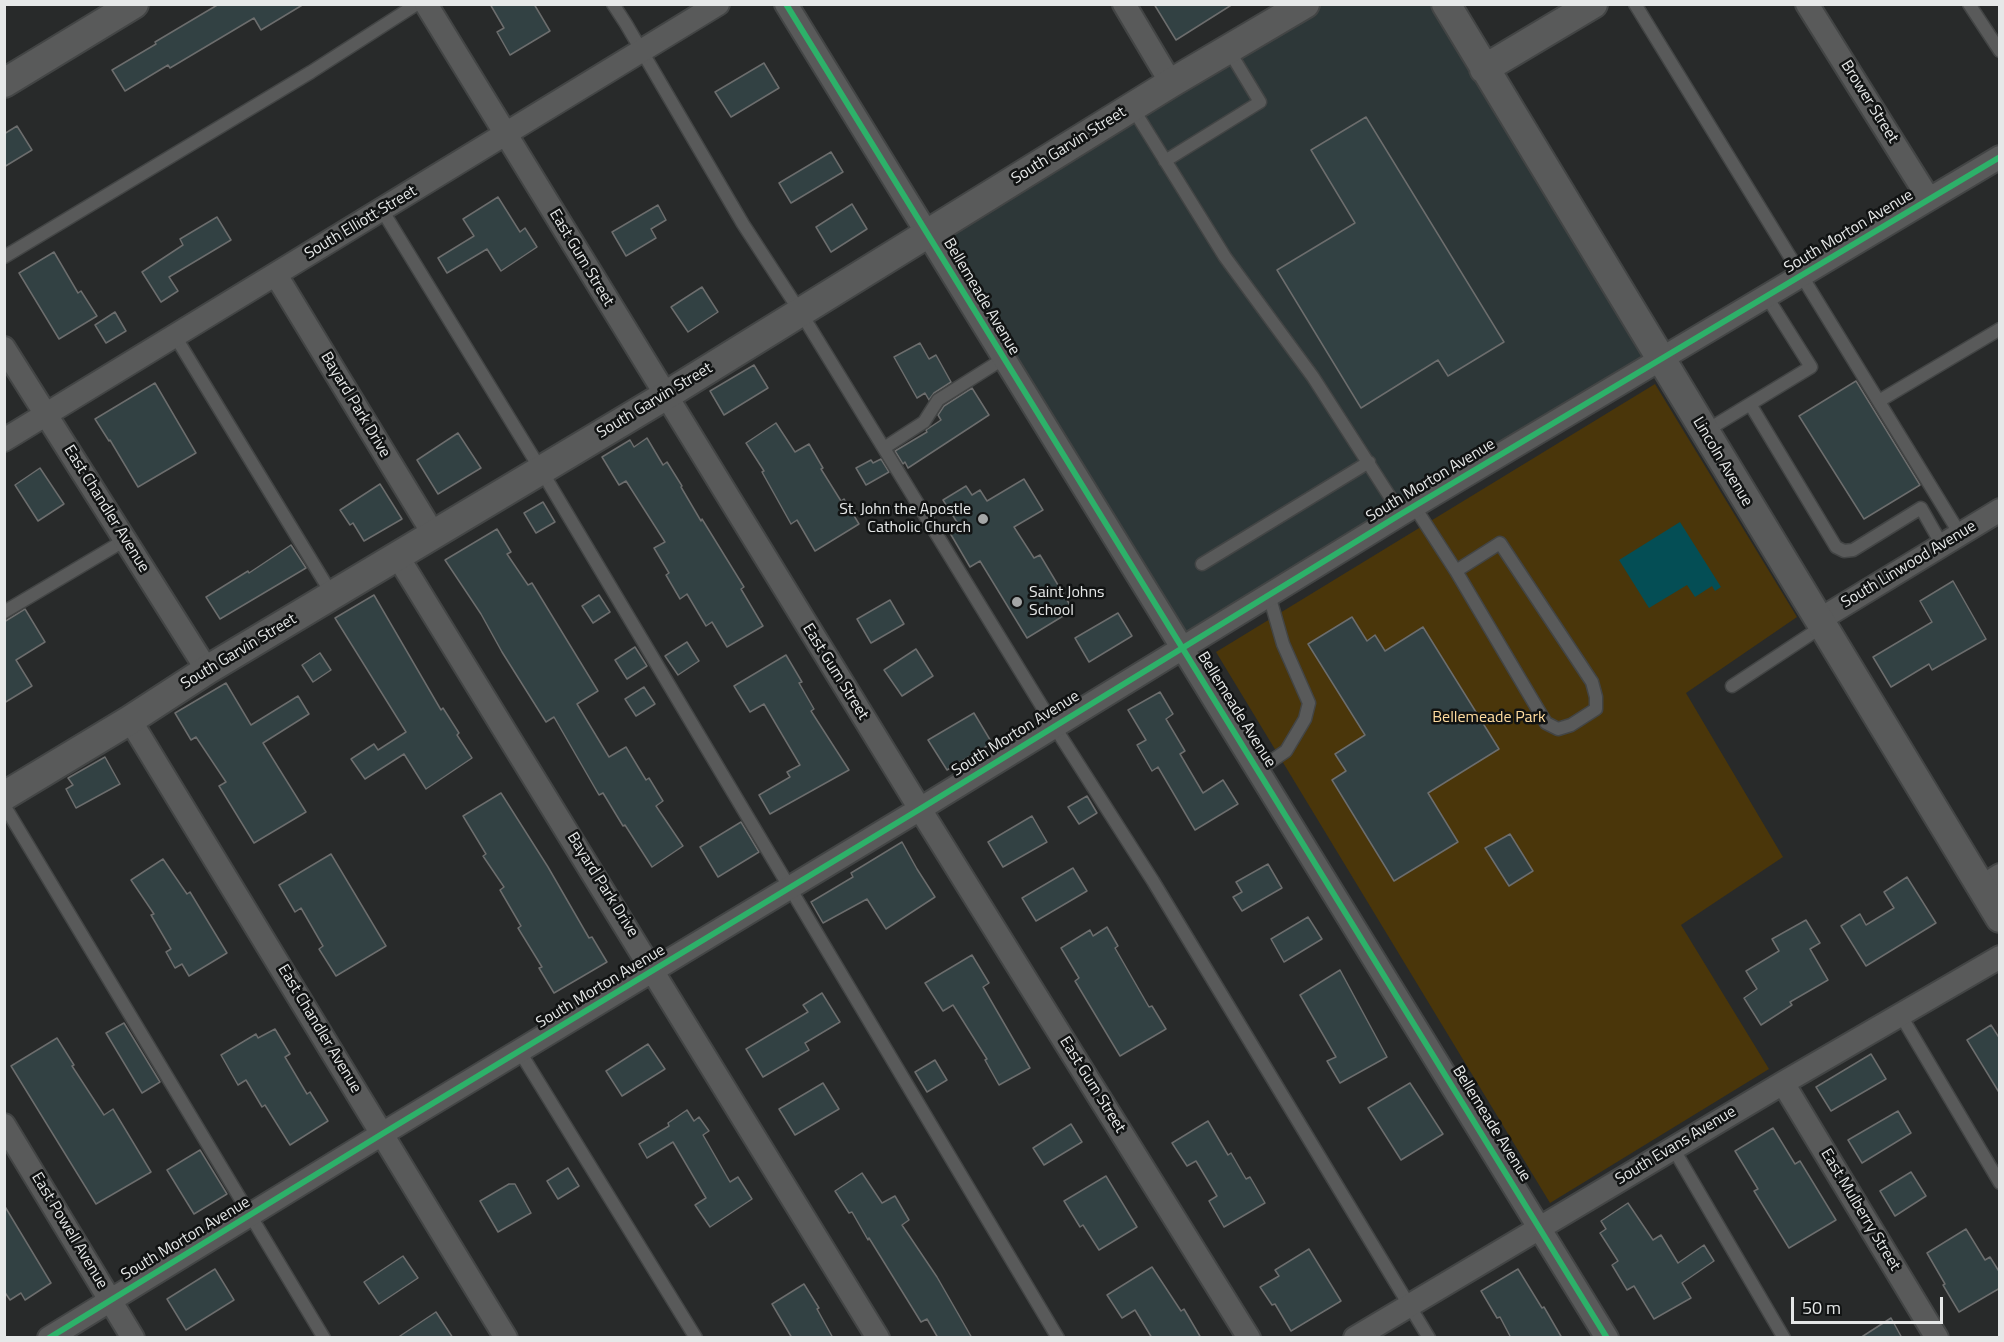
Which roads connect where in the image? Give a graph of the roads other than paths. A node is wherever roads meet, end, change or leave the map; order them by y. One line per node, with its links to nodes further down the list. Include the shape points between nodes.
1 (134, 4): 18 (street)
2 (417, 4): 27 (lane)
3 (426, 4): 21 (street, East Gum Street)
4 (613, 4): 16 (lane)
5 (718, 4): 16 (street, South Elliott Street)
6 (786, 4): 26 (street, Bellemeade Avenue)
7 (1124, 4): 19 (street)
8 (1305, 4): 14 (street, South Garvin Street)
9 (1446, 4): 17 (street, Lincoln Avenue)
10 (1593, 4): 17 (street)
11 (1635, 4): 29 (lane)
12 (1807, 4): 24 (street, Brower Street)
13 (1969, 4): 15 (lane)
14 (1228, 49): 19 (street, South Garvin Street); 23 (lane, via 1260,102)
15 (2000, 51)
16 (641, 52): 21 (street, South Elliott Street); 31 (lane)
17 (1484, 69): 36 (street, Lincoln Avenue)
18 (4, 83)
19 (1171, 83): 20 (street, South Garvin Street)
20 (1132, 107): 23 (lane); 26 (street, South Garvin Street)
21 (505, 135): 25 (street, South Elliott Street); 37 (street, East Gum Street)
22 (2000, 157): 24 (street, South Morton Avenue)
23 (1165, 161): 44 (lane, via 1225,257 1313,377)
24 (1929, 199): 29 (street, South Morton Avenue)
25 (382, 210): 28 (street, South Elliott Street); 45 (lane)
26 (927, 235): 31 (street, South Garvin Street); 35 (street, Bellemeade Avenue)
27 (4, 257)
28 (276, 275): 33 (street, South Elliott Street); 48 (street, Bayard Park Drive)
29 (1803, 275): 30 (street, South Morton Avenue); 38 (lane)
30 (1767, 297): 36 (street, South Morton Avenue); 39 (lane, via 1811,367)
31 (801, 313): 37 (street, South Garvin Street); 43 (lane)
32 (2000, 329): 38 (lane)
33 (175, 336): 40 (street, South Elliott Street); 55 (lane)
34 (4, 348): 40 (street, East Chandler Avenue)
35 (1003, 359): 43 (lane, via 938,400 924,422); 58 (street, Bellemeade Avenue)
36 (1660, 360): 41 (street, Lincoln Avenue); 46 (street, South Morton Avenue)
37 (665, 396): 45 (street, South Garvin Street); 66 (street, East Gum Street)
38 (1879, 401): 49 (lane)
39 (1750, 404): 41 (lane); 49 (lane, via 1836,547 1853,550 1921,508)
40 (46, 414): 42 (street, South Elliott Street); 50 (street, East Chandler Avenue)
41 (1704, 432): 57 (street, Lincoln Avenue)
42 (4, 440)
43 (884, 448): 62 (lane)
44 (1369, 462): 46 (lane); 52 (lane)
45 (542, 470): 48 (street, South Garvin Street); 68 (lane)
46 (1407, 510): 53 (lane); 54 (street, South Morton Avenue)
47 (2000, 510): 49 (street, South Linwood Avenue)
48 (434, 535): 51 (street, South Garvin Street)
49 (1951, 539): 57 (street, South Linwood Avenue)
50 (125, 540): 56 (lane); 59 (street, East Chandler Avenue)
51 (398, 557): 55 (street, South Garvin Street); 71 (street, Bayard Park Drive)
52 (1202, 564)
53 (1456, 571): 53 (lane, via 1546,723 1558,729 1596,709 1592,682 1500,543)
54 (1269, 595): 58 (street, South Morton Avenue); 63 (lane, via 1282,644 1309,703 1305,719 1286,751)
55 (333, 596): 59 (street, South Garvin Street)
56 (4, 612)
57 (1821, 623): 60 (lane); 67 (street, Lincoln Avenue)
58 (1182, 649): 62 (street, South Morton Avenue); 63 (street, Bellemeade Avenue)
59 (207, 670): 61 (street, South Garvin Street)
60 (1732, 686)
61 (130, 720): 64 (street, South Garvin Street); 76 (street, East Chandler Avenue)
62 (1054, 726): 66 (street, South Morton Avenue); 82 (lane)
63 (1257, 771): 80 (street, Bellemeade Avenue)
64 (4, 796)
65 (4, 805): 79 (lane)
66 (920, 809): 68 (street, South Morton Avenue); 90 (street, East Gum Street)
67 (1990, 881): 69 (street, Lincoln Avenue)
68 (790, 888): 71 (street, South Morton Avenue); 89 (lane)
69 (2000, 918)
70 (2000, 957): 72 (street, South Evans Avenue)
71 (654, 970): 73 (street, South Morton Avenue); 88 (street, Bayard Park Drive)
72 (1900, 1014): 74 (street, South Evans Avenue); 78 (lane)
73 (520, 1052): 76 (street, South Morton Avenue); 87 (lane)
74 (1783, 1083): 77 (street, South Evans Avenue); 95 (street, East Mulberry Street)
75 (4, 1125): 81 (street, East Powell Avenue)
76 (382, 1134): 79 (street, South Morton Avenue); 86 (street, East Chandler Avenue)
77 (1673, 1148): 80 (street, South Evans Avenue); 94 (lane)
78 (2000, 1183)
79 (251, 1215): 81 (street, South Morton Avenue); 85 (lane)
80 (1539, 1228): 82 (street, South Evans Avenue); 93 (street, Bellemeade Avenue)
81 (110, 1300): 83 (street, South Morton Avenue); 84 (street, East Powell Avenue)
82 (1409, 1305): 91 (street, South Evans Avenue); 92 (lane)
83 (49, 1338)
84 (133, 1338)
85 (324, 1338)
86 (506, 1338)
87 (696, 1338)
88 (878, 1338)
89 (1058, 1338)
90 (1249, 1338)
91 (1355, 1338)
92 (1429, 1338)
93 (1607, 1338)
94 (1784, 1338)
95 (1937, 1338)

